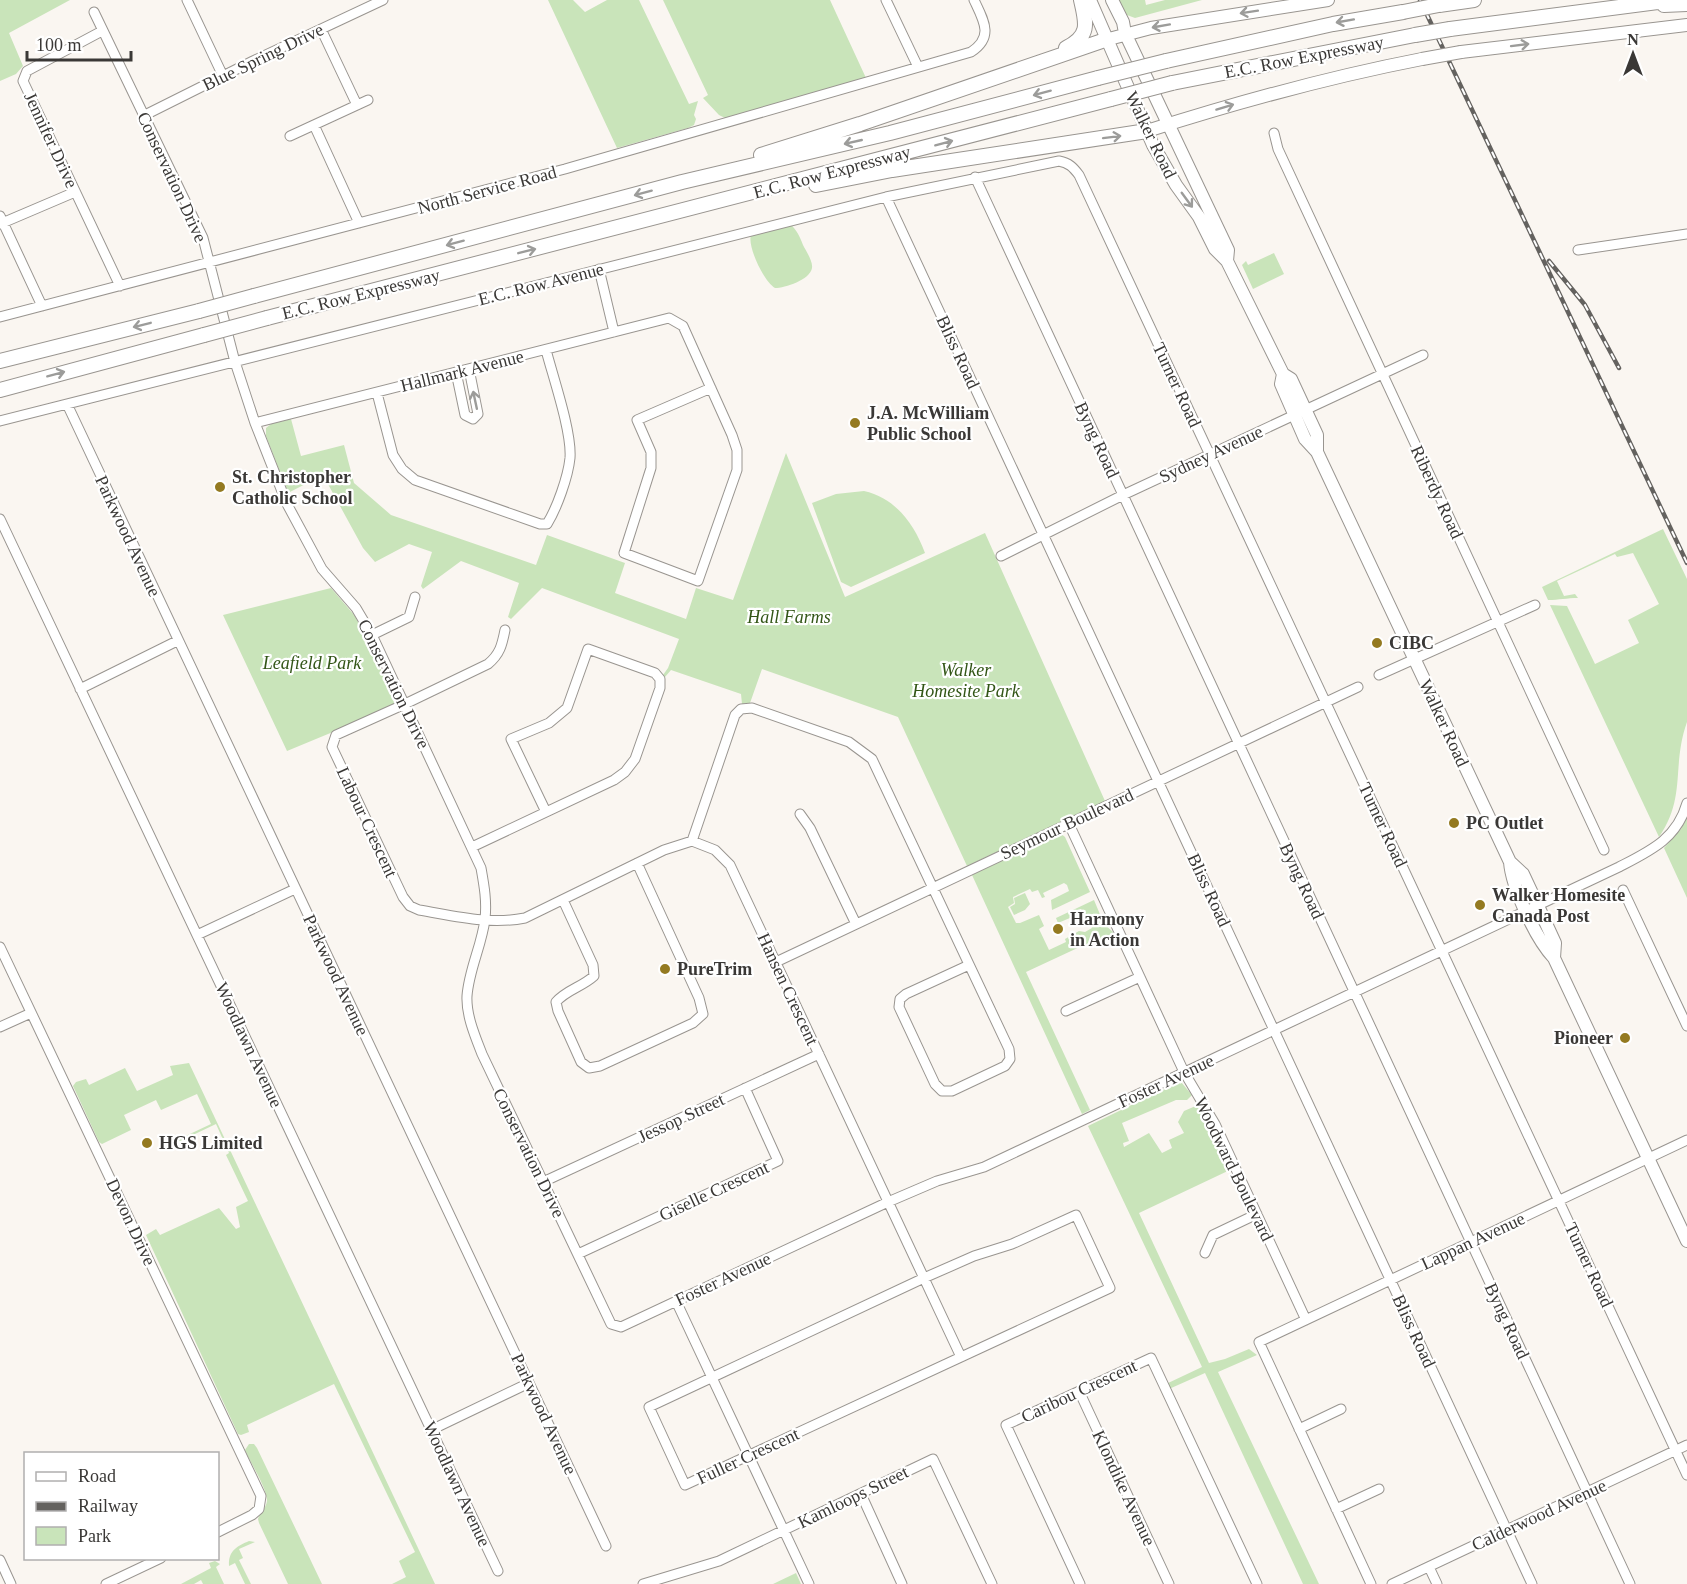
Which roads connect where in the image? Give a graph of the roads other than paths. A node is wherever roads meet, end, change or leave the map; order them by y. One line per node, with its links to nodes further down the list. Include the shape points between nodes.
1 (187, 0): 21 (street)
2 (383, 0): 15 (street, Blue Spring Drive)
3 (886, 0): 20 (street)
4 (974, 0): 20 (street, North Service Road, via 986,38 981,45 971,52)
5 (1081, 0): 19 (highway, via 1084,35 1071,46)
6 (1090, 0): 18 (main road, Walker Road)
7 (1112, 0): 17 (main road, Walker Road)
8 (1328, 0): 17 (main road, one-way to 17)
9 (1474, 0): 32 (highway, E.C. Row Expressway, one-way to 32, bridge, via 1333,24 1166,61)
10 (1673, 0): 12 (highway, E.C. Row Expressway)
11 (1687, 4): 12 (highway)
12 (1626, 7): 35 (highway, E.C. Row Expressway, one-way to 12, bridge, via 1172,83 1416,34)
13 (94, 12): 16 (street, Conservation Drive)
14 (1687, 25): 25 (main road, one-way to 14, bridge, via 1363,70 1461,52)
15 (321, 29): 21 (street, Blue Spring Drive); 23 (street)
16 (102, 31): 24 (street, Conservation Drive); 33 (street, Jennifer Drive, via 27,70 23,81)
17 (1125, 33): 18 (main road); 25 (main road, Walker Road)
18 (1105, 40): 19 (highway); 27 (main road, Walker Road)
19 (1029, 66): 32 (highway)
20 (918, 67): 37 (street, North Service Road, via 566,169)
21 (224, 76): 24 (street, Blue Spring Drive)
22 (368, 100): 23 (street)
23 (357, 105): 26 (street)
24 (143, 116): 41 (street, Conservation Drive, via 196,221)
25 (1169, 124): 27 (main road); 40 (main road, Walker Road, via 1228,250)
26 (314, 125): 29 (street); 37 (street)
27 (1147, 131): 35 (highway, one-way to 27); 40 (main road, Walker Road, one-way to 40, via 1215,249)
28 (1274, 133): 53 (street, Riberdy Road)
29 (290, 136)
30 (1078, 175): 31 (street, E.C. Row Avenue, via 1073,167 1059,161); 61 (street, Turner Road)
31 (975, 177): 34 (street, E.C. Row Avenue); 62 (street, Byng Road)
32 (682, 182): 49 (highway, E.C. Row Expressway, one-way to 49, bridge)
33 (75, 192): 36 (street); 43 (street, Jennifer Drive)
34 (886, 197): 42 (street, E.C. Row Avenue); 64 (street, Bliss Road)
35 (725, 200): 55 (highway, E.C. Row Expressway, one-way to 35, bridge)
36 (1, 221): 44 (street)
37 (360, 223): 41 (street, North Service Road)
38 (1687, 234): 39 (street)
39 (1578, 250)
40 (1227, 261): 58 (main road, Walker Road, via 1282,374 1291,379)
41 (210, 263): 43 (street, North Service Road); 50 (street, Conservation Drive)
42 (599, 269): 46 (street); 50 (street, E.C. Row Avenue)
43 (120, 286): 44 (street, North Service Road)
44 (42, 306): 45 (street, North Service Road)
45 (0, 317)
46 (614, 332): 47 (street, Hallmark Avenue); 54 (street, Hallmark Avenue, via 669,318 683,326)
47 (546, 350): 51 (street, Hallmark Avenue); 56 (street, via 568,435 570,458 547,524 415,480 393,455)
48 (1423, 355): 53 (street, Sydney Avenue)
49 (0, 361)
50 (235, 362): 57 (street, E.C. Row Avenue); 60 (street, Conservation Drive)
51 (469, 369): 52 (street, Hallmark Avenue); 52 (street, one-way to 51, via 465,415 473,419 478,414)
52 (456, 372): 56 (street, Hallmark Avenue)
53 (1382, 374): 58 (street, Sydney Avenue); 68 (street, Riberdy Road)
54 (711, 388): 54 (street, via 637,420 651,452 651,468 624,553 698,581 737,470 737,450)
55 (0, 390)
56 (377, 393): 60 (street, Hallmark Avenue)
57 (67, 405): 59 (street, E.C. Row Avenue); 71 (street, Parkwood Avenue)
58 (1300, 412): 61 (street, Sydney Avenue); 72 (main road, Walker Road, via 1317,435 1317,452)
59 (0, 421)
60 (255, 423): 70 (street, Conservation Drive, via 287,504 317,560 356,608)
61 (1210, 455): 62 (street, Sydney Avenue); 76 (street, Turner Road)
62 (1123, 495): 64 (street, Sydney Avenue); 78 (street, Byng Road)
63 (0, 519): 75 (street, Woodlawn Avenue)
64 (1043, 534): 65 (street, Sydney Avenue); 79 (street, Bliss Road)
65 (1001, 556)
66 (414, 597): 70 (street, via 408,617)
67 (1535, 605): 68 (street)
68 (1498, 622): 72 (street); 86 (street, Riberdy Road)
69 (505, 630): 77 (street, via 502,647 488,664)
70 (372, 635): 77 (street, Conservation Drive)
71 (177, 641): 75 (street); 89 (street, Parkwood Avenue)
72 (1414, 659): 73 (street); 92 (main road, Walker Road, via 1510,862 1511,878)
73 (1379, 675)
74 (1359, 687): 76 (street, Seymour Boulevard)
75 (80, 688): 95 (street, Woodlawn Avenue)
76 (1325, 703): 78 (street, Seymour Boulevard); 97 (street, Turner Road)
77 (405, 704): 85 (street, Conservation Drive); 93 (street, Labour Crescent, via 336,735 332,747 410,906)
78 (1239, 744): 79 (street, Seymour Boulevard); 101 (street, Byng Road)
79 (1158, 782): 83 (street, Seymour Boulevard); 106 (street, Bliss Road)
80 (1687, 803): 92 (street, Foster Avenue, via 1676,827 1657,847)
81 (546, 812): 81 (street, via 625,772 635,759 660,687 655,674 588,649 567,708 549,723 511,739); 85 (street)
82 (800, 814): 94 (street)
83 (1069, 824): 88 (street, Seymour Boulevard); 100 (street, Woodward Boulevard)
84 (692, 842): 87 (street); 88 (street, via 735,715 741,709 752,708 849,742 872,759); 98 (street, Hansen Crescent, via 715,850 730,865)
85 (472, 847): 93 (street, Conservation Drive, via 481,868 487,902)
86 (1604, 850)
87 (637, 863): 91 (street); 91 (street, via 703,1014 693,1023 600,1066 589,1068 581,1062 558,1011 556,1002 562,994 594,976 593,965)
88 (932, 888): 94 (street, Seymour Boulevard); 99 (street)
89 (295, 889): 95 (street); 127 (street, Parkwood Avenue)
90 (1623, 890): 104 (street)
91 (562, 900): 93 (street, via 525,918)
92 (1533, 908): 97 (street, Foster Avenue); 111 (main road, Walker Road, via 1544,947 1554,958)
93 (485, 921): 112 (street, Conservation Drive, via 467,997 471,1025)
94 (855, 924): 98 (street, Seymour Boulevard)
95 (197, 935): 131 (street, Woodlawn Avenue)
96 (0, 947): 103 (street, Devon Drive)
97 (1442, 951): 101 (street, Foster Avenue); 113 (street, Turner Road)
98 (776, 962): 107 (street, Hansen Crescent)
99 (969, 965): 99 (street, via 900,999 899,1007 935,1084 942,1091 1005,1066 1010,1059 1009,1049)
100 (1140, 977): 102 (street); 108 (street, Woodward Boulevard)
101 (1354, 992): 106 (street, Foster Avenue); 117 (street, Byng Road)
102 (1066, 1011)
103 (31, 1012): 105 (street); 142 (street, Devon Drive, via 261,1496 259,1509 252,1515)
104 (1687, 1026)
105 (0, 1027)
106 (1274, 1030): 108 (street, Foster Avenue); 121 (street, Bliss Road)
107 (819, 1054): 109 (street, Jessop Street); 114 (street, Hansen Crescent)
108 (1184, 1072): 114 (street, Foster Avenue, via 984,1167); 115 (street, Woodward Boulevard, via 1215,1124)
109 (745, 1088): 112 (street, Jessop Street); 118 (street, Giselle Crescent, via 778,1161)
110 (1687, 1140): 111 (street, Lappan Avenue)
111 (1648, 1159): 113 (street, Lappan Avenue); 116 (main road, Walker Road)
112 (543, 1182): 118 (street, Conservation Drive)
113 (1558, 1201): 117 (street, Lappan Avenue); 133 (street, Turner Road)
114 (888, 1202): 120 (street, Hansen Crescent); 122 (street, Foster Avenue)
115 (1257, 1214): 119 (street, via 1213,1235); 123 (street, Woodward Boulevard)
116 (1687, 1241)
117 (1471, 1243): 121 (street, Lappan Avenue); 137 (street, Byng Road)
118 (578, 1254): 124 (street, Conservation Drive, via 611,1324)
119 (1205, 1254)
120 (924, 1278): 125 (street, Hansen Crescent); 125 (street, Fuller Crescent, via 1076,1215 1110,1288); 126 (street, Fuller Crescent)
121 (1390, 1280): 123 (street, Lappan Avenue); 141 (street, Bliss Road)
122 (676, 1301): 124 (street, Foster Avenue); 126 (street)
123 (1306, 1320): 130 (street, Lappan Avenue, via 1259,1342)
124 (621, 1327)
125 (962, 1357): 134 (street, Fuller Crescent)
126 (711, 1378): 134 (street); 134 (street, Fuller Crescent, via 649,1407 681,1476 686,1485)
127 (529, 1383): 131 (street); 143 (street, Parkwood Avenue)
128 (1079, 1391): 154 (street, Caribou Crescent, via 1006,1425); 155 (street, Klondike Avenue); 156 (street, Caribou Crescent, via 1151,1358)
129 (1341, 1409): 130 (street)
130 (1299, 1429): 139 (street)
131 (431, 1431): 147 (street, Woodlawn Avenue)
132 (1687, 1445): 133 (street, Calderwood Avenue)
133 (1676, 1450): 135 (street, Turner Road); 137 (street, Calderwood Avenue)
134 (748, 1456): 140 (street)
135 (1687, 1475)
136 (1378, 1489): 139 (street)
137 (1587, 1492): 141 (street, Calderwood Avenue); 161 (street, Byng Road)
138 (861, 1494): 140 (street, Kamloops Street); 152 (street); 153 (street, Kamloops Street, via 933,1459)
139 (1336, 1509): 157 (street)
140 (784, 1530): 150 (street, Kamloops Street, via 719,1561); 151 (street)
141 (1507, 1530): 146 (street, Calderwood Avenue); 160 (street, Bliss Road)
142 (219, 1532)
143 (606, 1545)
144 (0, 1560): 148 (street)
145 (156, 1560): 149 (street)
146 (1429, 1567): 158 (street, Calderwood Avenue); 159 (street)
147 (498, 1571)
148 (11, 1584)
149 (106, 1584)
150 (643, 1584)
151 (809, 1584)
152 (903, 1584)
153 (992, 1584)
154 (1080, 1584)
155 (1169, 1584)
156 (1257, 1584)
157 (1371, 1584)
158 (1392, 1584)
159 (1437, 1584)
160 (1532, 1584)
161 (1630, 1584)

